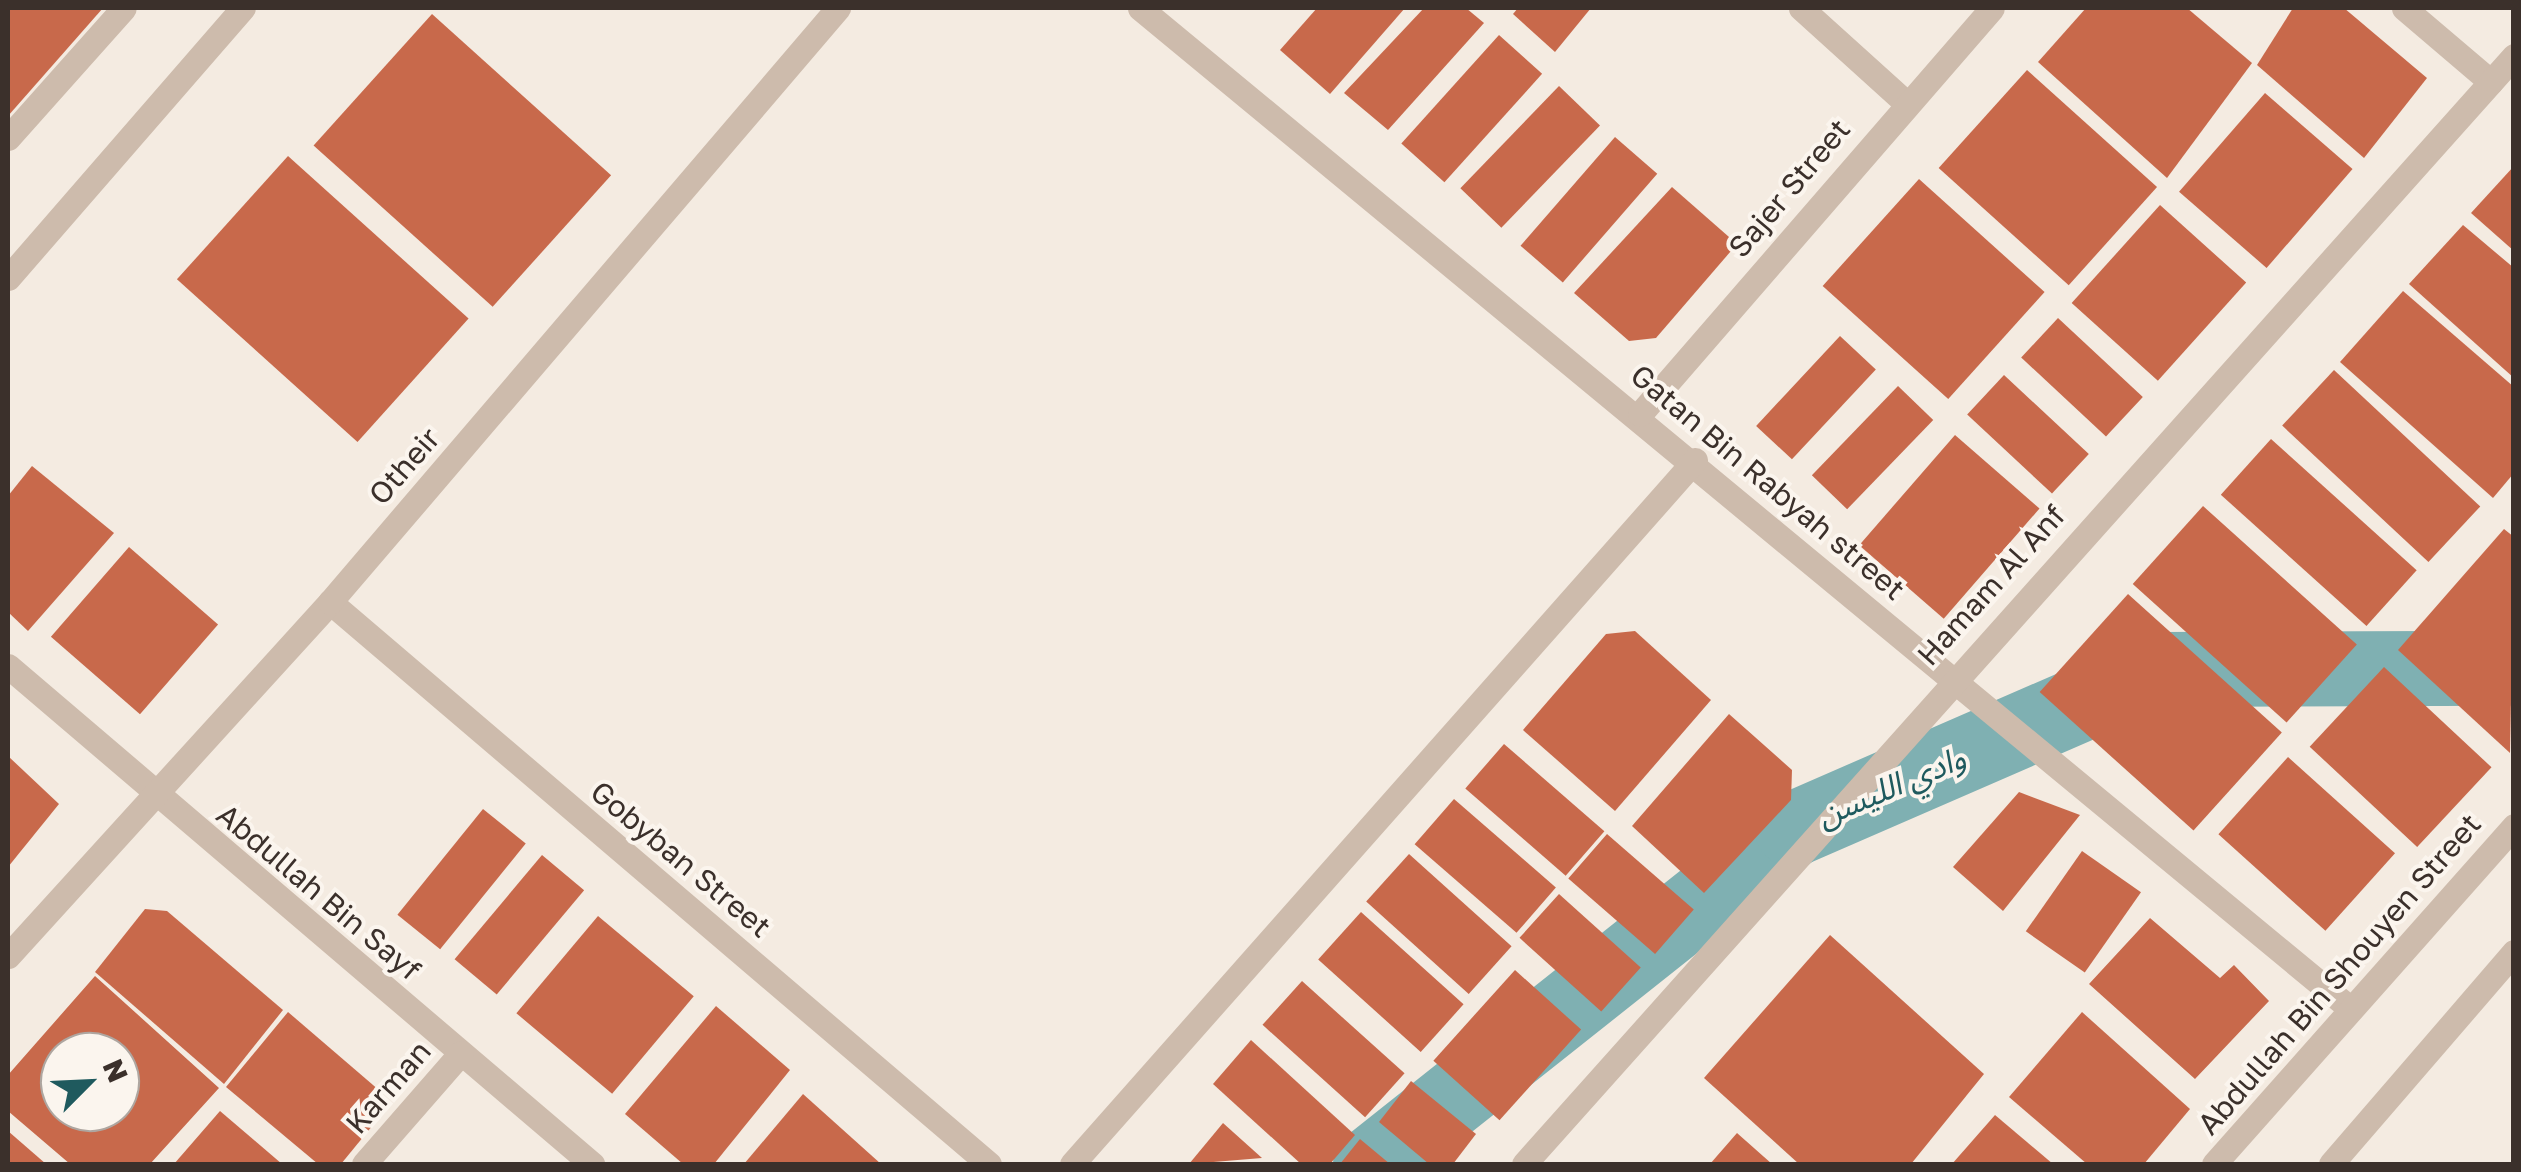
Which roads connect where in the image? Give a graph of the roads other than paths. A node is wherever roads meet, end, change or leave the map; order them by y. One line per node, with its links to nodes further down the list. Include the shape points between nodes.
1 (124, 8): 11 (street)
2 (243, 8): 12 (street)
3 (838, 8): 15 (street, Otheir)
4 (1140, 8): 13 (street, Gatan Bin Rabyah street)
5 (1801, 8): 10 (street)
6 (1992, 8): 10 (street, Sajer Street)
7 (2404, 8): 9 (street)
8 (2514, 56): 9 (street, Hamam Al Anf)
9 (2491, 82): 17 (street, Hamam Al Anf)
10 (1905, 102): 13 (street, Sajer Street)
11 (8, 138)
12 (8, 278)
13 (1640, 414): 14 (street, Gatan Bin Rabyah street)
14 (1695, 460): 17 (street, Gatan Bin Rabyah street); 27 (street)
15 (330, 602): 18 (street, Otheir); 26 (street, Gobyban Street)
16 (8, 666): 18 (street, Abdullah Bin Sayf)
17 (1950, 678): 22 (street, Gatan Bin Rabyah street); 28 (street, Hamam Al Anf)
18 (151, 794): 21 (street, Otheir); 23 (street, Abdullah Bin Sayf)
19 (2514, 826): 22 (street, Abdullah Bin Shouyen Street)
20 (2514, 952): 30 (street)
21 (8, 956)
22 (2352, 1009): 29 (street, Abdullah Bin Shouyen Street)
23 (460, 1053): 24 (street, Karman); 25 (street, Abdullah Bin Sayf)
24 (364, 1164)
25 (592, 1164)
26 (989, 1164)
27 (1072, 1164)
28 (1524, 1164)
29 (2214, 1164)
30 (2331, 1164)

